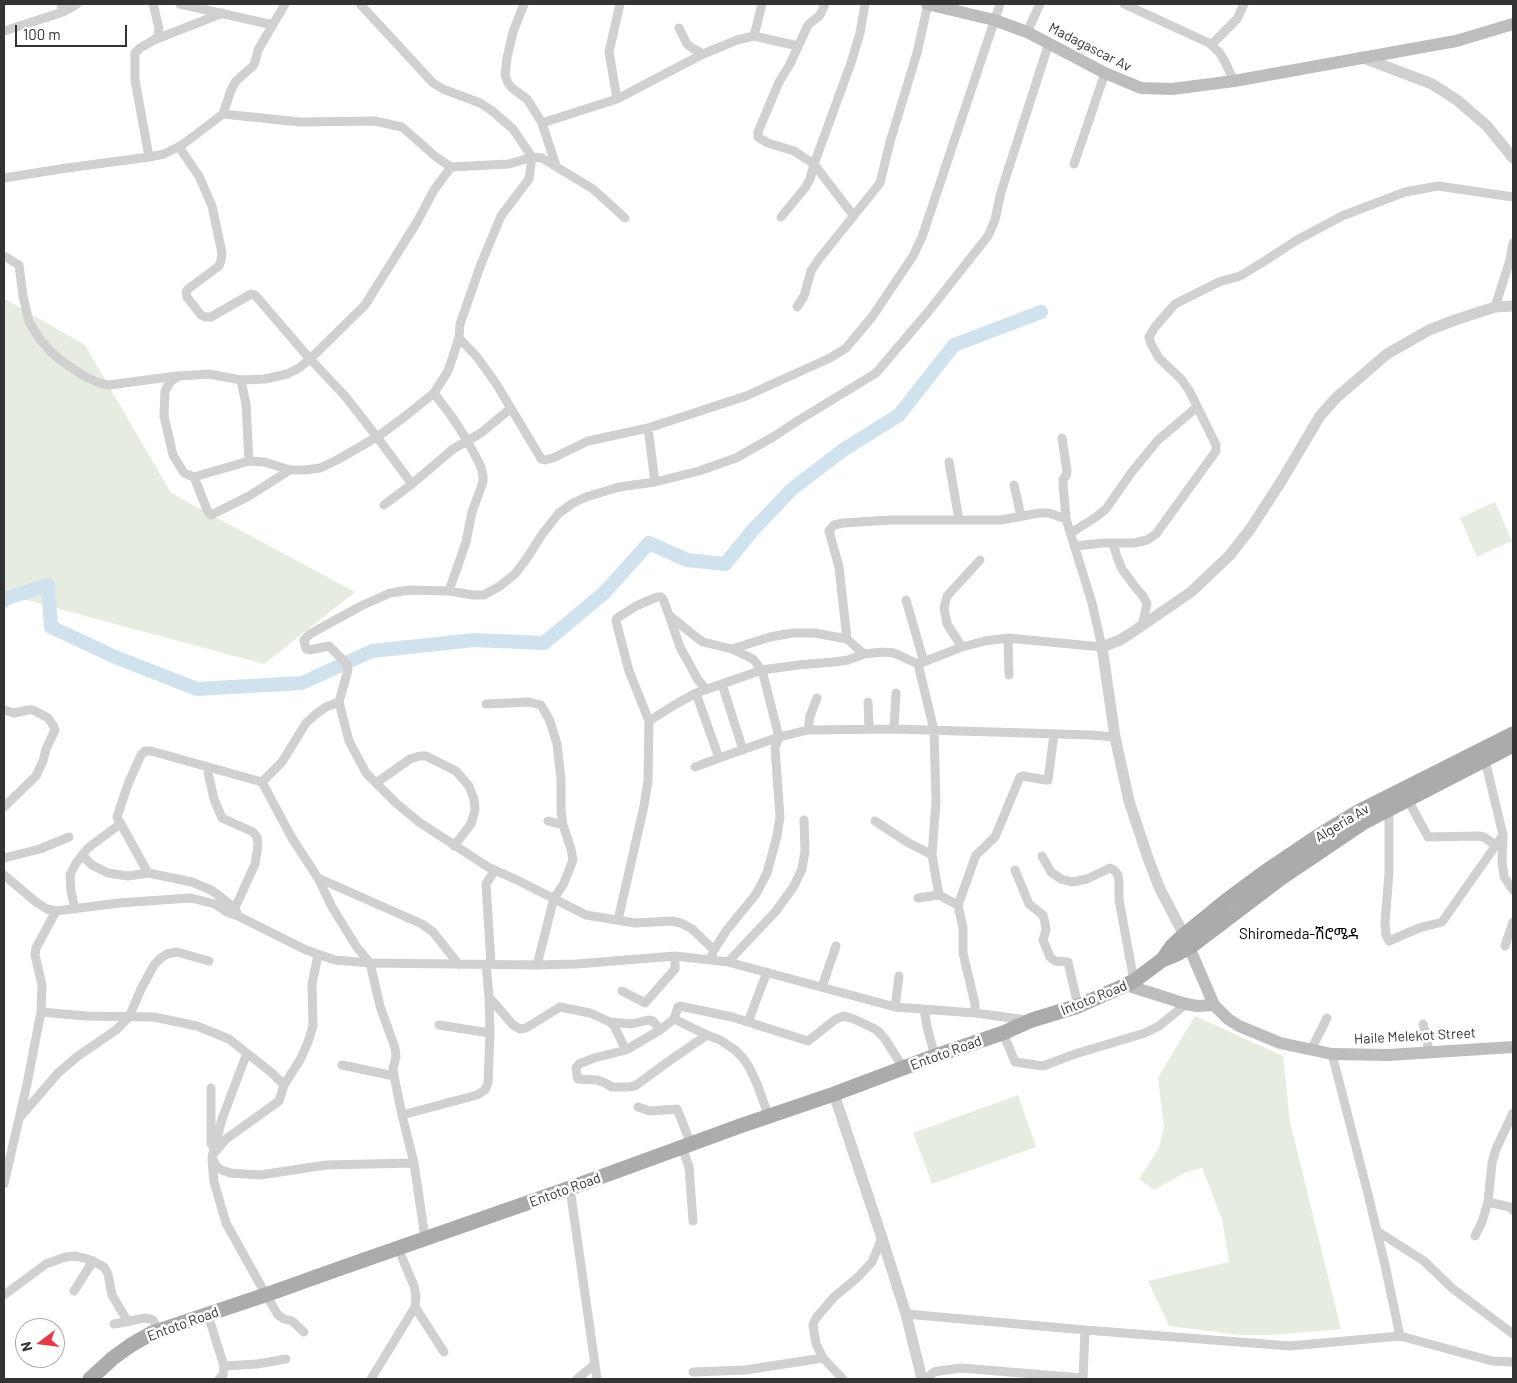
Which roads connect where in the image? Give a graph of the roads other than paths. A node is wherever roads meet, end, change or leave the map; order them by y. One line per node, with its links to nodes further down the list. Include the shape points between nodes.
1 (77, 4): 16 (street)
2 (153, 4): 25 (street, via 159,28)
3 (180, 4): 17 (street)
4 (285, 4): 20 (street)
5 (360, 4): 38 (street, via 433,83 491,110 513,129)
6 (524, 4): 35 (street, via 513,32 505,75 512,88 527,99)
7 (620, 4): 33 (street, via 610,52)
8 (762, 4): 24 (street)
9 (826, 4): 28 (street, via 820,15 808,25)
10 (865, 4): 40 (street, via 851,63)
11 (927, 4): 18 (main road, Madagascar Av); 46 (street, via 917,53 880,183)
12 (1000, 4): 18 (street)
13 (1040, 4): 23 (street)
14 (1124, 4): 27 (street)
15 (1244, 4): 27 (street, via 1237,19)
16 (62, 8): 22 (street, via 45,19)
17 (223, 14): 20 (street); 25 (street)
18 (994, 20): 23 (main road, Madagascar Av); 62 (street, via 922,237 872,317 846,348 746,396)
19 (1513, 24): 30 (main road, Madagascar Av, via 1456,41)
20 (273, 25): 34 (street, via 258,50 256,62 230,90)
21 (679, 28): 29 (street, via 686,44)
22 (4, 31)
23 (1027, 32): 26 (main road, Madagascar Av)
24 (754, 36): 28 (street); 29 (street)
25 (154, 40): 37 (street, via 135,53 135,80)
26 (1049, 43): 31 (main road, Madagascar Av); 70 (street, via 988,236 876,373 748,452 699,471)
27 (1211, 45): 32 (street, via 1219,52)
28 (798, 46): 40 (street, via 770,102 758,137 794,151)
29 (703, 54): 33 (street)
30 (1361, 57): 32 (main road, Madagascar Av); 39 (street, via 1432,84 1450,95 1487,126)
31 (1104, 73): 32 (main road, Madagascar Av, via 1141,88 1185,89); 41 (street)
32 (1234, 81)
33 (617, 99): 35 (street)
34 (222, 114): 36 (street); 43 (street, via 300,122 375,121 402,127)
35 (542, 123): 42 (street)
36 (179, 147): 37 (street); 56 (street, via 199,176 212,206 222,253 219,266 188,289 187,297 201,315 211,317 250,294 255,295)
37 (149, 157): 44 (street)
38 (532, 157): 42 (street, via 542,158); 43 (street, via 509,164); 55 (street, via 528,178 502,216 481,264 460,324)
39 (1513, 158)
40 (814, 164): 46 (street); 47 (street, via 805,188)
41 (1074, 164)
42 (556, 166): 48 (street, via 593,189)
43 (451, 167): 56 (street, via 365,305)
44 (4, 178)
45 (1513, 197): 60 (street, via 1438,186 1404,192 1342,216 1240,276 1219,282 1175,304 1149,337 1159,358 1181,379)
46 (853, 215): 53 (street, via 811,271 804,296)
47 (781, 217)
48 (625, 218)
49 (1513, 243): 51 (street)
50 (4, 256): 57 (street, via 19,265 29,322 38,338 63,362 84,376 109,385)
51 (1512, 261): 54 (street)
52 (1513, 306): 54 (street)
53 (797, 307)
54 (1495, 308): 84 (street, via 1429,330 1387,354 1336,398 1320,416 1251,528 1230,554 1191,592)
55 (459, 338): 59 (street, via 448,370); 61 (street, via 482,364)
56 (310, 359): 58 (street, via 286,374); 63 (street)
57 (179, 376): 58 (street, via 209,374); 69 (street, via 164,391 164,416 173,455 184,474)
58 (241, 380): 66 (street, via 246,404)
59 (434, 393): 63 (street); 65 (street)
60 (1197, 406): 77 (street, via 1158,440 1106,509); 78 (street, via 1216,451 1156,534 1134,543)
61 (510, 409): 62 (street, via 538,456 545,460 588,441); 65 (street, via 481,433)
62 (648, 428): 70 (street)
63 (378, 437): 68 (street, via 320,468); 71 (street)
64 (1062, 438): 75 (street, via 1067,472 1063,479)
65 (467, 440): 71 (street); 81 (street, via 482,467 483,482)
66 (249, 461): 68 (street); 69 (street)
67 (949, 462): 76 (street)
68 (290, 470): 69 (street, via 211,515)
69 (194, 477)
70 (655, 482): 81 (street, via 619,486 573,503 558,513 528,558 500,586 484,594)
71 (412, 484): 73 (street)
72 (1014, 485): 74 (street)
73 (384, 505)
74 (1021, 516): 75 (street, via 1050,513); 76 (street, via 1001,520)
75 (1066, 518): 77 (street)
76 (959, 520): 85 (street, via 843,522 829,530 839,568)
77 (1071, 533): 79 (street)
78 (1113, 543): 79 (street); 84 (street, via 1122,569 1147,604)
79 (1076, 546): 88 (street)
80 (980, 560): 87 (street, via 947,596 944,608 947,624)
81 (449, 591): 99 (street, via 390,593 328,624 304,640 306,649 310,650 329,646 347,664)
82 (906, 600): 91 (street)
83 (669, 614): 89 (street, via 703,642); 95 (street, via 680,647); 103 (street, via 663,599 657,597 636,606 616,621 629,671)
84 (1142, 625): 88 (street, via 1120,640)
85 (847, 638): 89 (street, via 792,633); 90 (street)
86 (1008, 638): 87 (street); 88 (street); 93 (street)
87 (962, 647): 91 (street)
88 (1102, 647): 111 (street)
89 (732, 650): 92 (street, via 753,659)
90 (864, 654): 91 (street, via 894,653); 92 (street, via 848,660)
91 (921, 663): 107 (street)
92 (762, 670): 94 (street); 110 (street)
93 (1009, 675)
94 (722, 684): 95 (street); 113 (street)
95 (706, 689): 96 (street)
96 (696, 693): 103 (street); 114 (street)
97 (896, 693): 105 (street)
98 (817, 698): 106 (street)
99 (339, 702): 118 (street, via 326,707 306,723 282,762); 119 (street, via 349,740 366,773)
100 (868, 702): 104 (street)
101 (486, 704): 127 (street, via 529,702 543,708 557,744)
102 (4, 710): 121 (street, via 14,713 33,710 48,718 55,730 36,776)
103 (649, 721): 151 (street, via 648,781)
104 (869, 729): 105 (street); 106 (street)
105 (894, 729): 107 (street)
106 (808, 730): 110 (street)
107 (934, 730): 108 (street); 133 (street, via 936,802)
108 (1054, 734): 111 (street); 147 (street, via 1048,780 1020,777 995,837 976,855)
109 (1513, 734): 153 (main road, Algeria Av, via 1325,832 1265,872)
110 (779, 737): 113 (street); 156 (street, via 775,748 780,817 767,873 756,894)
111 (1115, 737): 153 (street, via 1129,801 1148,858)
112 (1513, 745): 115 (main road, Algeria Av)
113 (743, 750): 114 (street)
114 (719, 758): 116 (street)
115 (1485, 760): 120 (main road, Algeria Av); 128 (street)
116 (695, 767)
117 (207, 768): 118 (street); 126 (street, via 145,751 118,810); 150 (street, via 222,818 257,837 255,864)
118 (262, 782): 142 (street)
119 (376, 783): 131 (street, via 407,812); 131 (street, via 410,759 420,756 456,771 469,786 475,810 471,824)
120 (1408, 800): 122 (main road, Algeria Av); 130 (street, via 1428,837 1479,836)
121 (4, 807)
122 (1389, 810): 130 (street, via 1385,923 1389,941 1442,922); 153 (main road, Algeria Av, via 1364,822)
123 (804, 820): 161 (street, via 805,851 802,870 794,886 776,911)
124 (548, 821): 127 (street)
125 (875, 821): 133 (street)
126 (120, 824): 132 (street); 140 (street)
127 (563, 826): 145 (street, via 573,860)
128 (1503, 835): 130 (street); 137 (street)
129 (69, 837): 135 (street, via 40,849)
130 (1495, 845)
131 (454, 846): 138 (street)
132 (82, 855): 140 (street, via 108,873 128,876); 148 (street, via 70,875)
133 (932, 855): 144 (street)
134 (1042, 856): 168 (street, via 1051,872 1072,882 1110,868 1118,875)
135 (4, 858)
136 (1513, 860): 137 (street)
137 (1502, 862): 143 (street, via 1506,880)
138 (495, 870): 145 (street); 163 (street, via 486,884)
139 (1015, 870): 174 (street, via 1029,904 1043,915 1046,930 1043,940 1050,957 1055,961 1068,962)
140 (148, 873): 150 (street, via 192,882 211,890)
141 (4, 876): 149 (street, via 36,902)
142 (318, 878): 162 (street, via 332,907); 164 (street, via 422,924 433,932)
143 (1513, 890)
144 (939, 895): 146 (street); 147 (street)
145 (554, 898): 151 (street, via 586,915); 165 (street)
146 (918, 898)
147 (958, 905): 178 (street, via 963,953)
148 (75, 909): 149 (street); 150 (street, via 191,898 215,904 227,912)
149 (56, 911): 177 (street, via 36,948 42,985)
150 (236, 912): 157 (street)
151 (618, 920): 156 (street, via 681,923)
152 (1513, 922): 155 (street)
153 (1187, 941): 168 (main road, Intoto Road, via 1177,954 1162,960); 173 (main road, Haile Melekot Street)
154 (836, 946): 169 (street)
155 (1505, 946)
156 (714, 950): 159 (street)
157 (318, 955): 162 (street); 202 (street, via 312,984 313,1026 300,1060)
158 (675, 956): 159 (street); 165 (street); 170 (street, via 675,969 646,1002)
159 (710, 959): 161 (street)
160 (209, 961): 180 (street, via 177,952 161,958 141,989)
161 (728, 962): 166 (street)
162 (370, 963): 164 (street); 201 (street, via 380,1006 395,1048)
163 (488, 964): 164 (street); 165 (street); 171 (street)
164 (459, 965)
165 (537, 965)
166 (767, 972): 169 (street); 185 (street)
167 (899, 976): 175 (street)
168 (1130, 984): 172 (main road); 174 (main road, Intoto Road)
169 (822, 987): 175 (street)
170 (622, 991)
171 (489, 997): 184 (street, via 520,1029 560,1007 590,1013); 190 (street)
172 (1186, 1004): 173 (main road); 189 (street, via 1145,1033 1043,1066 1014,1062)
173 (1214, 1005): 194 (main road, Haile Melekot Street, via 1228,1019 1251,1032)
174 (1078, 1006): 179 (main road, Intoto Road)
175 (896, 1007): 176 (street)
176 (924, 1010): 178 (street); 198 (street)
177 (41, 1012): 180 (street); 209 (street)
178 (975, 1013): 183 (street)
179 (1049, 1016): 183 (main road, Entoto Road)
180 (130, 1018): 195 (street, via 154,1017 197,1026 229,1039); 209 (street, via 58,1073)
181 (1327, 1018): 194 (street)
182 (674, 1019): 185 (street, via 680,1006); 188 (street); 191 (street)
183 (1032, 1020): 189 (main road, Entoto Road)
184 (610, 1022): 188 (street, via 632,1024 648,1020); 193 (street)
185 (748, 1022): 200 (street, via 808,1041 841,1016 854,1019 886,1039)
186 (1423, 1024): 197 (street, via 1428,1044)
187 (439, 1026): 190 (street)
188 (660, 1030): 193 (street)
189 (1003, 1032): 198 (main road, Entoto Road)
190 (490, 1033): 207 (street, via 485,1090)
191 (707, 1035): 193 (street, via 635,1086 612,1087 597,1080 578,1079 576,1068 579,1064); 208 (street, via 735,1050 750,1067)
192 (1513, 1047): 197 (main road, Haile Melekot Street)
193 (626, 1050)
194 (1311, 1050): 196 (main road, Haile Melekot Street)
195 (247, 1053): 202 (street); 211 (street, via 222,1119)
196 (1332, 1054): 197 (main road, Haile Melekot Street); 218 (street)
197 (1426, 1054)
198 (935, 1056): 200 (main road, Entoto Road)
199 (342, 1065): 201 (street)
200 (904, 1069): 204 (main road, Entoto Road)
201 (394, 1076): 207 (street)
202 (284, 1085): 211 (street, via 279,1101 226,1139)
203 (211, 1088): 211 (street)
204 (834, 1094): 208 (main road, Entoto Road); 221 (street)
205 (638, 1107): 210 (street, via 650,1112 677,1110)
206 (1513, 1113): 215 (street, via 1492,1163)
207 (402, 1115): 212 (street)
208 (769, 1117): 210 (main road, Entoto Road)
209 (19, 1118): 213 (street)
210 (686, 1146): 214 (main road, Entoto Road); 217 (street)
211 (212, 1157): 212 (street, via 222,1170 252,1175 326,1165); 226 (street, via 214,1182 226,1223)
212 (414, 1163): 220 (street)
213 (4, 1184)
214 (570, 1188): 220 (main road, Entoto Road); 241 (street)
215 (1488, 1202): 216 (street); 219 (street)
216 (1513, 1210)
217 (694, 1222)
218 (1377, 1231): 235 (street, via 1424,1261 1452,1288); 236 (street)
219 (1475, 1236)
220 (426, 1238): 222 (main road, Entoto Road)
221 (882, 1238): 228 (street); 238 (street, via 872,1262 816,1318 813,1325 816,1344)
222 (398, 1248): 226 (main road, Entoto Road); 227 (street, via 414,1286)
223 (93, 1261): 224 (street); 225 (street, via 71,1256 52,1260); 230 (street, via 104,1267 112,1295)
224 (74, 1290)
225 (4, 1295)
226 (266, 1295): 229 (main road, Entoto Road); 234 (street, via 281,1318 292,1321)
227 (415, 1307): 237 (street); 246 (street)
228 (906, 1314): 232 (street); 250 (street)
229 (208, 1315): 233 (main road, Entoto Road); 242 (street)
230 (128, 1322): 231 (street); 233 (street, via 150,1319)
231 (114, 1324)
232 (1085, 1330): 236 (street, via 1290,1346); 252 (street)
233 (159, 1331): 244 (main road, Entoto Road, via 125,1349)
234 (304, 1332)
235 (1513, 1334)
236 (1400, 1336): 240 (street, via 1492,1361)
237 (444, 1352)
238 (823, 1358): 243 (street, via 745,1370); 249 (street)
239 (286, 1359): 242 (street)
240 (1513, 1362)
241 (594, 1365): 247 (street); 248 (street)
242 (224, 1366): 245 (street)
243 (693, 1372)
244 (90, 1379)
245 (219, 1379)
246 (371, 1379)
247 (577, 1379)
248 (597, 1379)
249 (843, 1379)
250 (922, 1379)
251 (926, 1379): 252 (street, via 939,1370 961,1368)
252 (1083, 1379)

